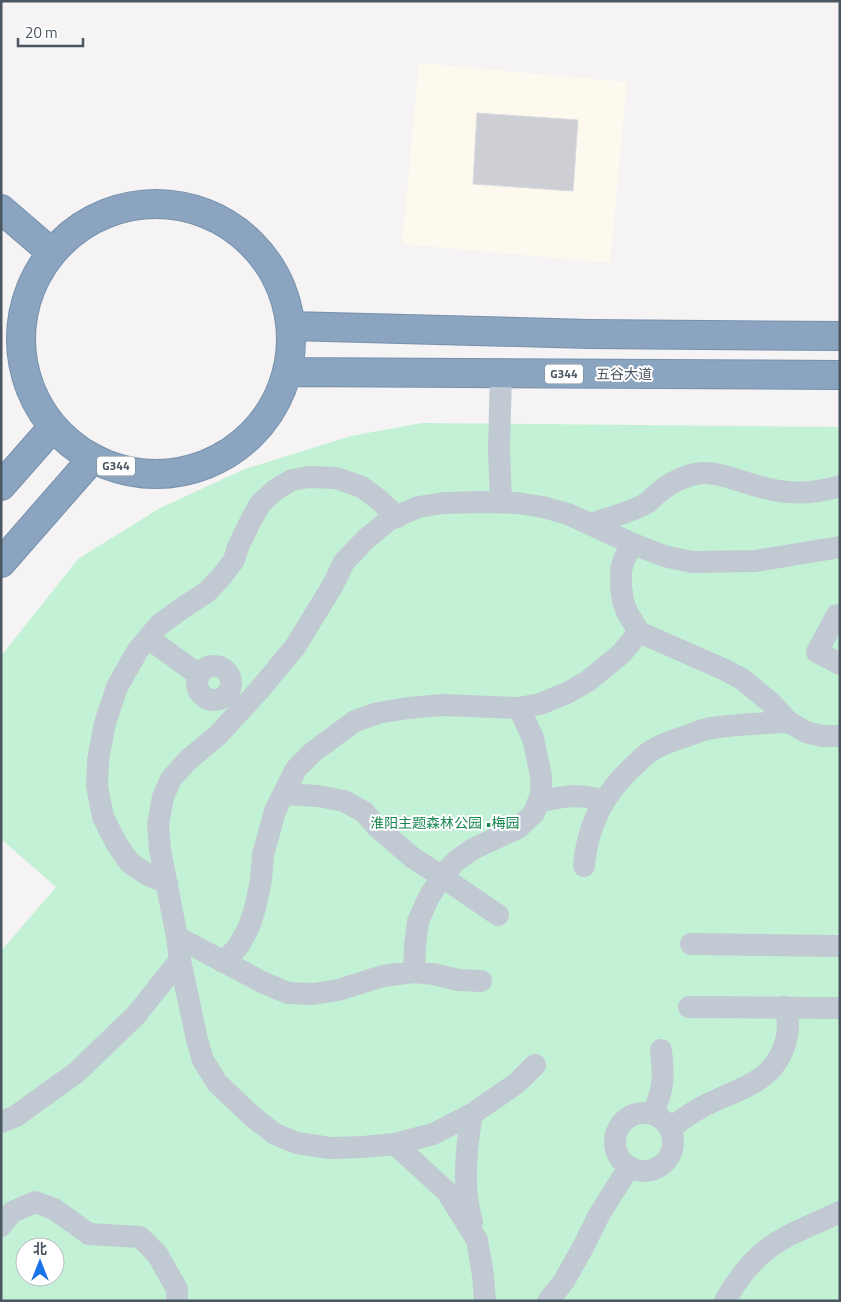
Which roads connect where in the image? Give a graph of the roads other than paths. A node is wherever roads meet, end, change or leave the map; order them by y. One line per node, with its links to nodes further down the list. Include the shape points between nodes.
1 (1, 209): 2 (highway)
2 (51, 252): 3 (highway, G344, via 81,226 117,209 157,203 196,210 232,227 261,254 282,288); 8 (highway, G344, via 31,285 21,321 21,359 32,395)
3 (291, 326): 4 (highway, via 589,334); 5 (highway, G344)
4 (840, 336)
5 (287, 372): 6 (highway, 五谷大道 / G344); 9 (highway, G344, via 272,409 245,440 211,462 172,473 131,472)
6 (502, 373): 7 (highway, 五谷大道 / G344); 12 (street, via 499,449)
7 (840, 375)
8 (53, 426): 9 (highway, G344, via 71,444); 10 (highway)
9 (93, 458): 17 (highway)
10 (1, 486)
11 (840, 486): 14 (street, via 815,492 789,493 704,473 679,478 648,502)
12 (502, 502): 13 (street, via 444,503 418,507); 14 (street, via 543,507)
13 (397, 517): 20 (street, via 362,487 336,478 292,480 274,490 260,504 234,560 222,576 207,592 159,625); 22 (street, via 366,539 344,562 295,647 261,688)
14 (590, 524): 15 (street)
15 (634, 544): 16 (street, via 664,556 692,562 755,561); 19 (street, via 624,559 621,586 627,612)
16 (840, 547)
17 (1, 563)
18 (840, 617): 21 (street, via 837,615 817,652)
19 (639, 632): 23 (street, via 621,654 588,681 540,704); 24 (street, via 742,679)
20 (148, 638): 22 (street, via 199,675 198,686 203,695 213,700 224,697); 31 (street, via 118,687 105,723 98,760 98,786 104,817 130,863)
21 (840, 664)
22 (236, 700): 31 (street, via 218,735 171,779 164,797 158,824)
23 (519, 708): 26 (street, via 443,705 378,713 354,721 296,769); 28 (street, via 532,738 541,776)
24 (789, 722): 25 (street, via 806,732); 27 (street, via 710,728 674,740 650,751 615,785)
25 (840, 736)
26 (284, 794): 30 (street, via 344,801 364,812 413,858); 37 (street, via 275,811 249,927 238,947)
27 (604, 801): 28 (street, via 575,796); 29 (street, via 591,829)
28 (538, 802): 30 (street, via 534,813 518,828 473,849)
29 (584, 866)
30 (442, 876): 32 (street); 38 (street, via 418,921)
31 (167, 884): 33 (street)
32 (498, 915)
33 (177, 938): 36 (street); 37 (street)
34 (691, 944): 35 (street)
35 (840, 946)
36 (180, 960): 47 (street, via 136,1015 77,1072 16,1116); 49 (street, via 203,1060 217,1083 253,1117 274,1134 297,1143 330,1148)
37 (224, 962): 38 (street, via 288,993 338,990 383,976)
38 (414, 972): 39 (street)
39 (482, 981)
40 (689, 1007): 41 (street)
41 (784, 1007): 42 (street); 48 (street, via 788,1017 787,1038 781,1057 770,1071)
42 (840, 1008)
43 (661, 1050): 45 (street, via 662,1090)
44 (535, 1065): 46 (street, via 517,1083)
45 (653, 1113): 48 (street); 50 (street, via 634,1114 619,1126 615,1144 617,1153)
46 (472, 1114): 49 (street, via 433,1134); 53 (street, via 466,1187)
47 (1, 1122)
48 (670, 1128): 50 (street, via 674,1144 666,1162 649,1171)
49 (395, 1144): 53 (street, via 447,1192)
50 (629, 1167): 56 (street, via 598,1214 564,1281)
51 (840, 1212): 57 (street, via 782,1239 759,1256)
52 (1, 1226): 54 (street, via 12,1212 35,1202 54,1209 89,1234 140,1237 157,1254 178,1289)
53 (477, 1240): 55 (street)
54 (177, 1301)
55 (485, 1301)
56 (548, 1301)
57 (724, 1301)

